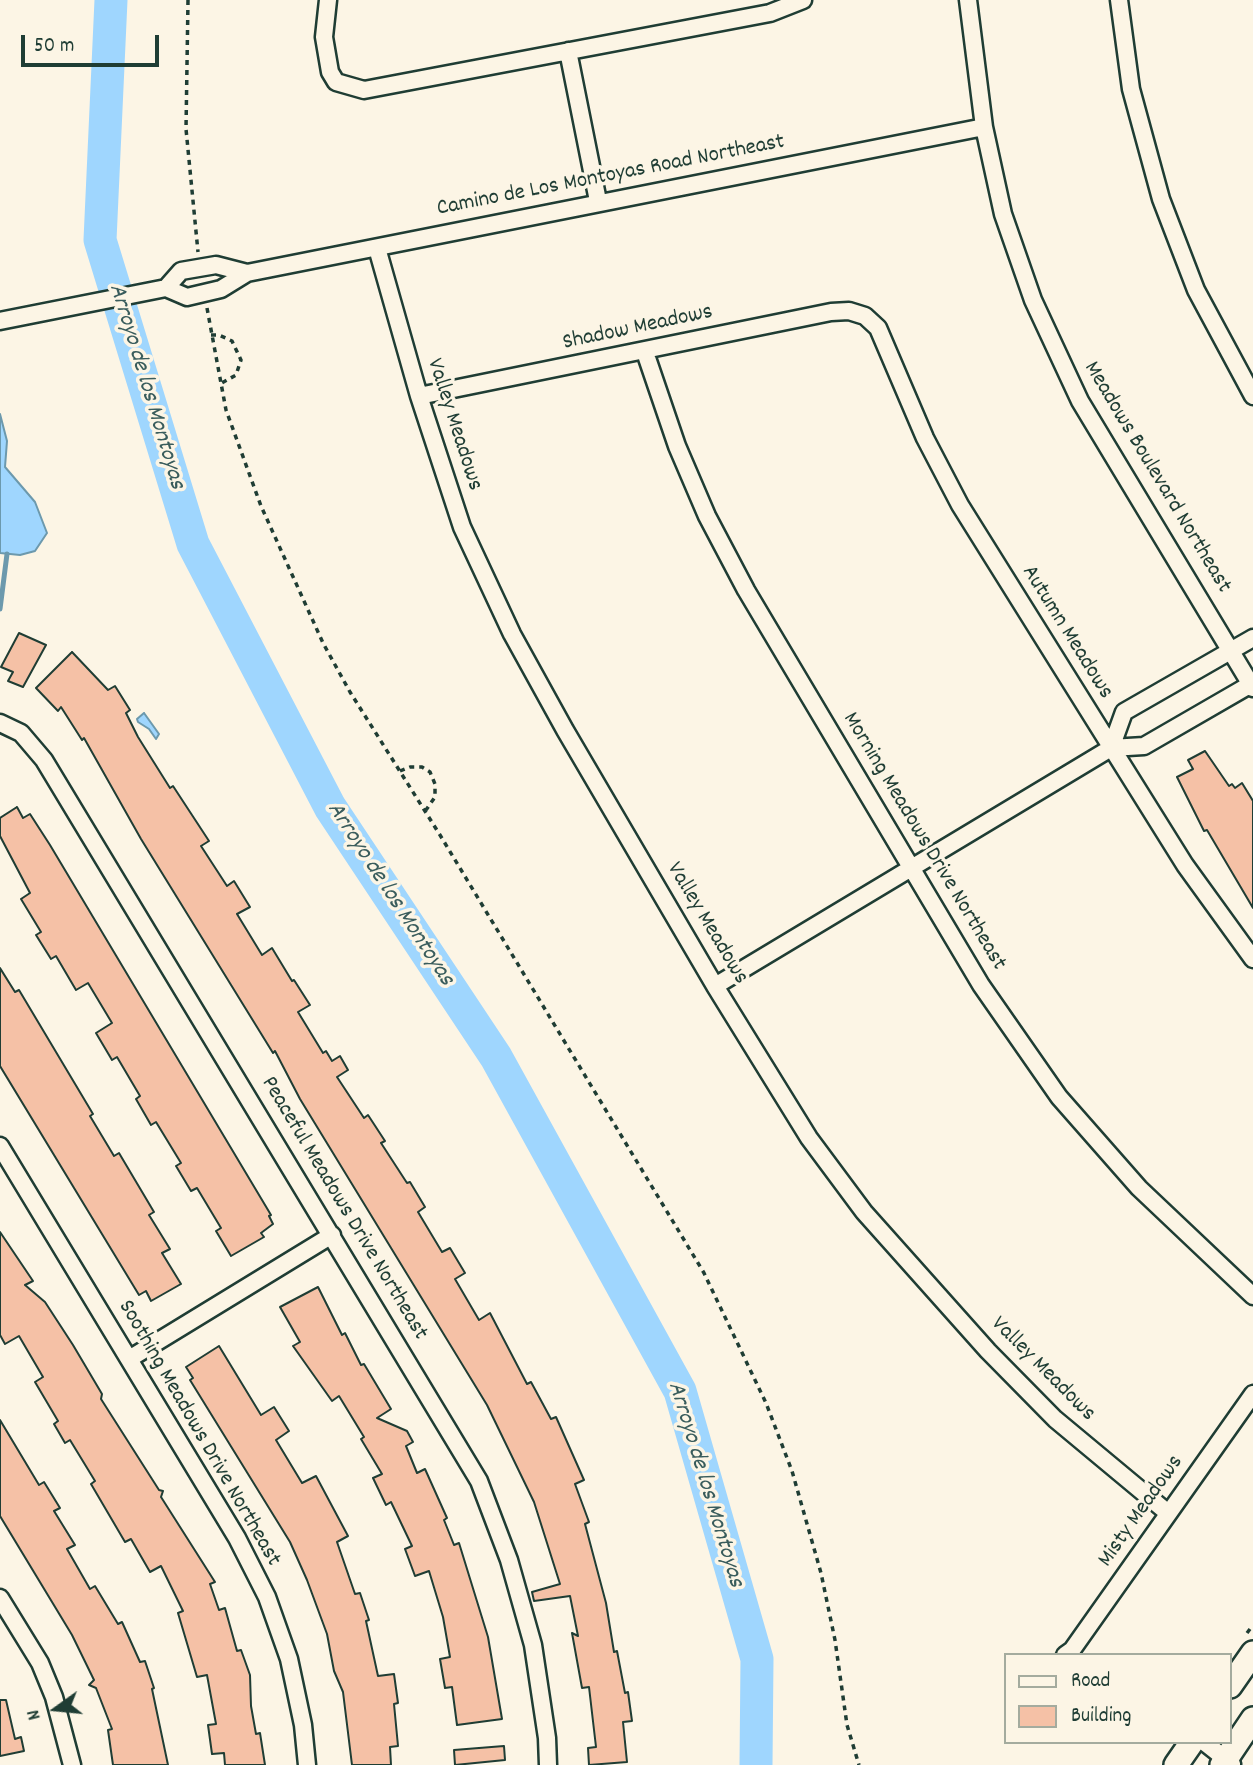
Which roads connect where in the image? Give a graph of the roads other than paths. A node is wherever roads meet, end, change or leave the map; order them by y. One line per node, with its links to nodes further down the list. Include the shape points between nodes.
1 (328, 0): 5 (street, via 325,54 336,82 364,90)
2 (803, 0): 5 (street, via 769,13)
3 (968, 0): 6 (street, Meadows Boulevard Northeast)
4 (1119, 0): 14 (street, via 1131,89 1161,199 1196,290)
5 (568, 51): 7 (street)
6 (984, 127): 7 (street, Camino de Los Montoyas Road Northeast); 17 (street, Meadows Boulevard Northeast, via 1003,214 1029,288 1080,401)
7 (598, 201): 8 (street, Camino de Los Montoyas Road Northeast)
8 (377, 248): 9 (street, Camino de Los Montoyas Road Northeast); 15 (street, Valley Meadows)
9 (247, 274): 10 (street, Camino de Los Montoyas Road Northeast, via 221,289 187,297); 10 (street, Camino de Los Montoyas Road Northeast, via 216,265 181,271)
10 (159, 289): 12 (street, Camino de Los Montoyas Road Northeast)
11 (865, 316): 13 (street, Shadow Meadows, via 831,312); 20 (street, Autumn Meadows, via 878,328 925,438 960,505)
12 (0, 321)
13 (645, 352): 15 (street, Shadow Meadows); 21 (street, Morning Meadows Drive Northeast, via 707,516 746,590)
14 (1251, 389)
15 (419, 396): 23 (street, Valley Meadows, via 461,527 512,634)
16 (1253, 638): 17 (street)
17 (1233, 651): 18 (street, Meadows Boulevard Northeast); 20 (street, via 1124,712)
18 (1252, 685): 20 (street, via 1144,746)
19 (0, 723): 25 (street, Peaceful Meadows Drive Northeast, via 21,733 44,760)
20 (1111, 748): 21 (street); 22 (street, Autumn Meadows)
21 (912, 867): 23 (street); 26 (street, Morning Meadows Drive Northeast, via 981,985 1059,1097 1139,1188)
22 (1253, 959)
23 (715, 986): 29 (street, Valley Meadows, via 809,1138 864,1212 1055,1419)
24 (0, 1146): 27 (street, Soothing Meadows Drive Northeast)
25 (332, 1235): 27 (street); 40 (street, Peaceful Meadows Drive Northeast, via 478,1480 509,1560 533,1645)
26 (1253, 1296)
27 (129, 1359): 39 (street, Soothing Meadows Drive Northeast, via 237,1538 267,1597 289,1659)
28 (1253, 1394): 29 (street, Misty Meadows)
29 (1168, 1513): 31 (street, Misty Meadows)
30 (0, 1598): 38 (street, via 40,1663)
31 (1068, 1653)
32 (1253, 1653): 33 (street)
33 (1232, 1683)
34 (1253, 1720): 37 (street)
35 (1191, 1744): 41 (street)
36 (1206, 1744): 37 (street)
37 (1227, 1763)
38 (72, 1765)
39 (307, 1765)
40 (548, 1765)
41 (1176, 1765)

